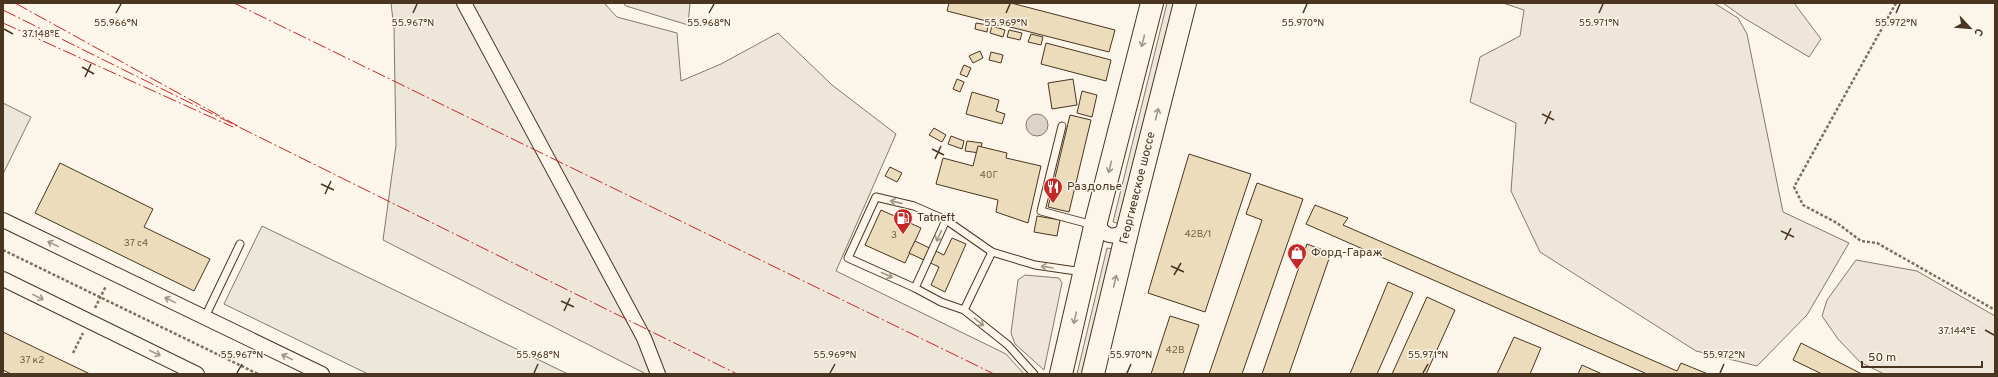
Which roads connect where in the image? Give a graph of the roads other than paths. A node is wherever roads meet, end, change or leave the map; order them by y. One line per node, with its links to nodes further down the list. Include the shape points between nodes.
1 (464, 3): 18 (street, via 644,338)
2 (1152, 3): 7 (main road, one-way to 7)
3 (1185, 3): 8 (main road, Георгиевское шоссе, one-way to 3)
4 (1062, 126): 7 (lane, via 1042,211)
5 (3, 220): 15 (street, one-way to 5)
6 (946, 220): 10 (lane); 13 (lane, one-way to 13); 13 (lane, one-way to 13, via 914,206 876,197 848,258)
7 (1096, 222): 8 (street, via 1102,231 1114,236 1120,234); 11 (main road)
8 (1128, 224): 21 (main road, Георгиевское шоссе, one-way to 8)
9 (240, 244): 15 (lane)
10 (992, 252): 11 (lane, one-way to 10, via 1035,265); 14 (lane)
11 (1085, 273): 20 (main road, one-way to 20)
12 (3, 280): 16 (street, one-way to 16)
13 (915, 288): 14 (lane, via 941,302)
14 (964, 310): 19 (lane, one-way to 19, via 1008,345)
15 (205, 317): 17 (street, one-way to 15)
16 (197, 374)
17 (322, 374)
18 (658, 374)
19 (1034, 374)
20 (1062, 374)
21 (1093, 374)

